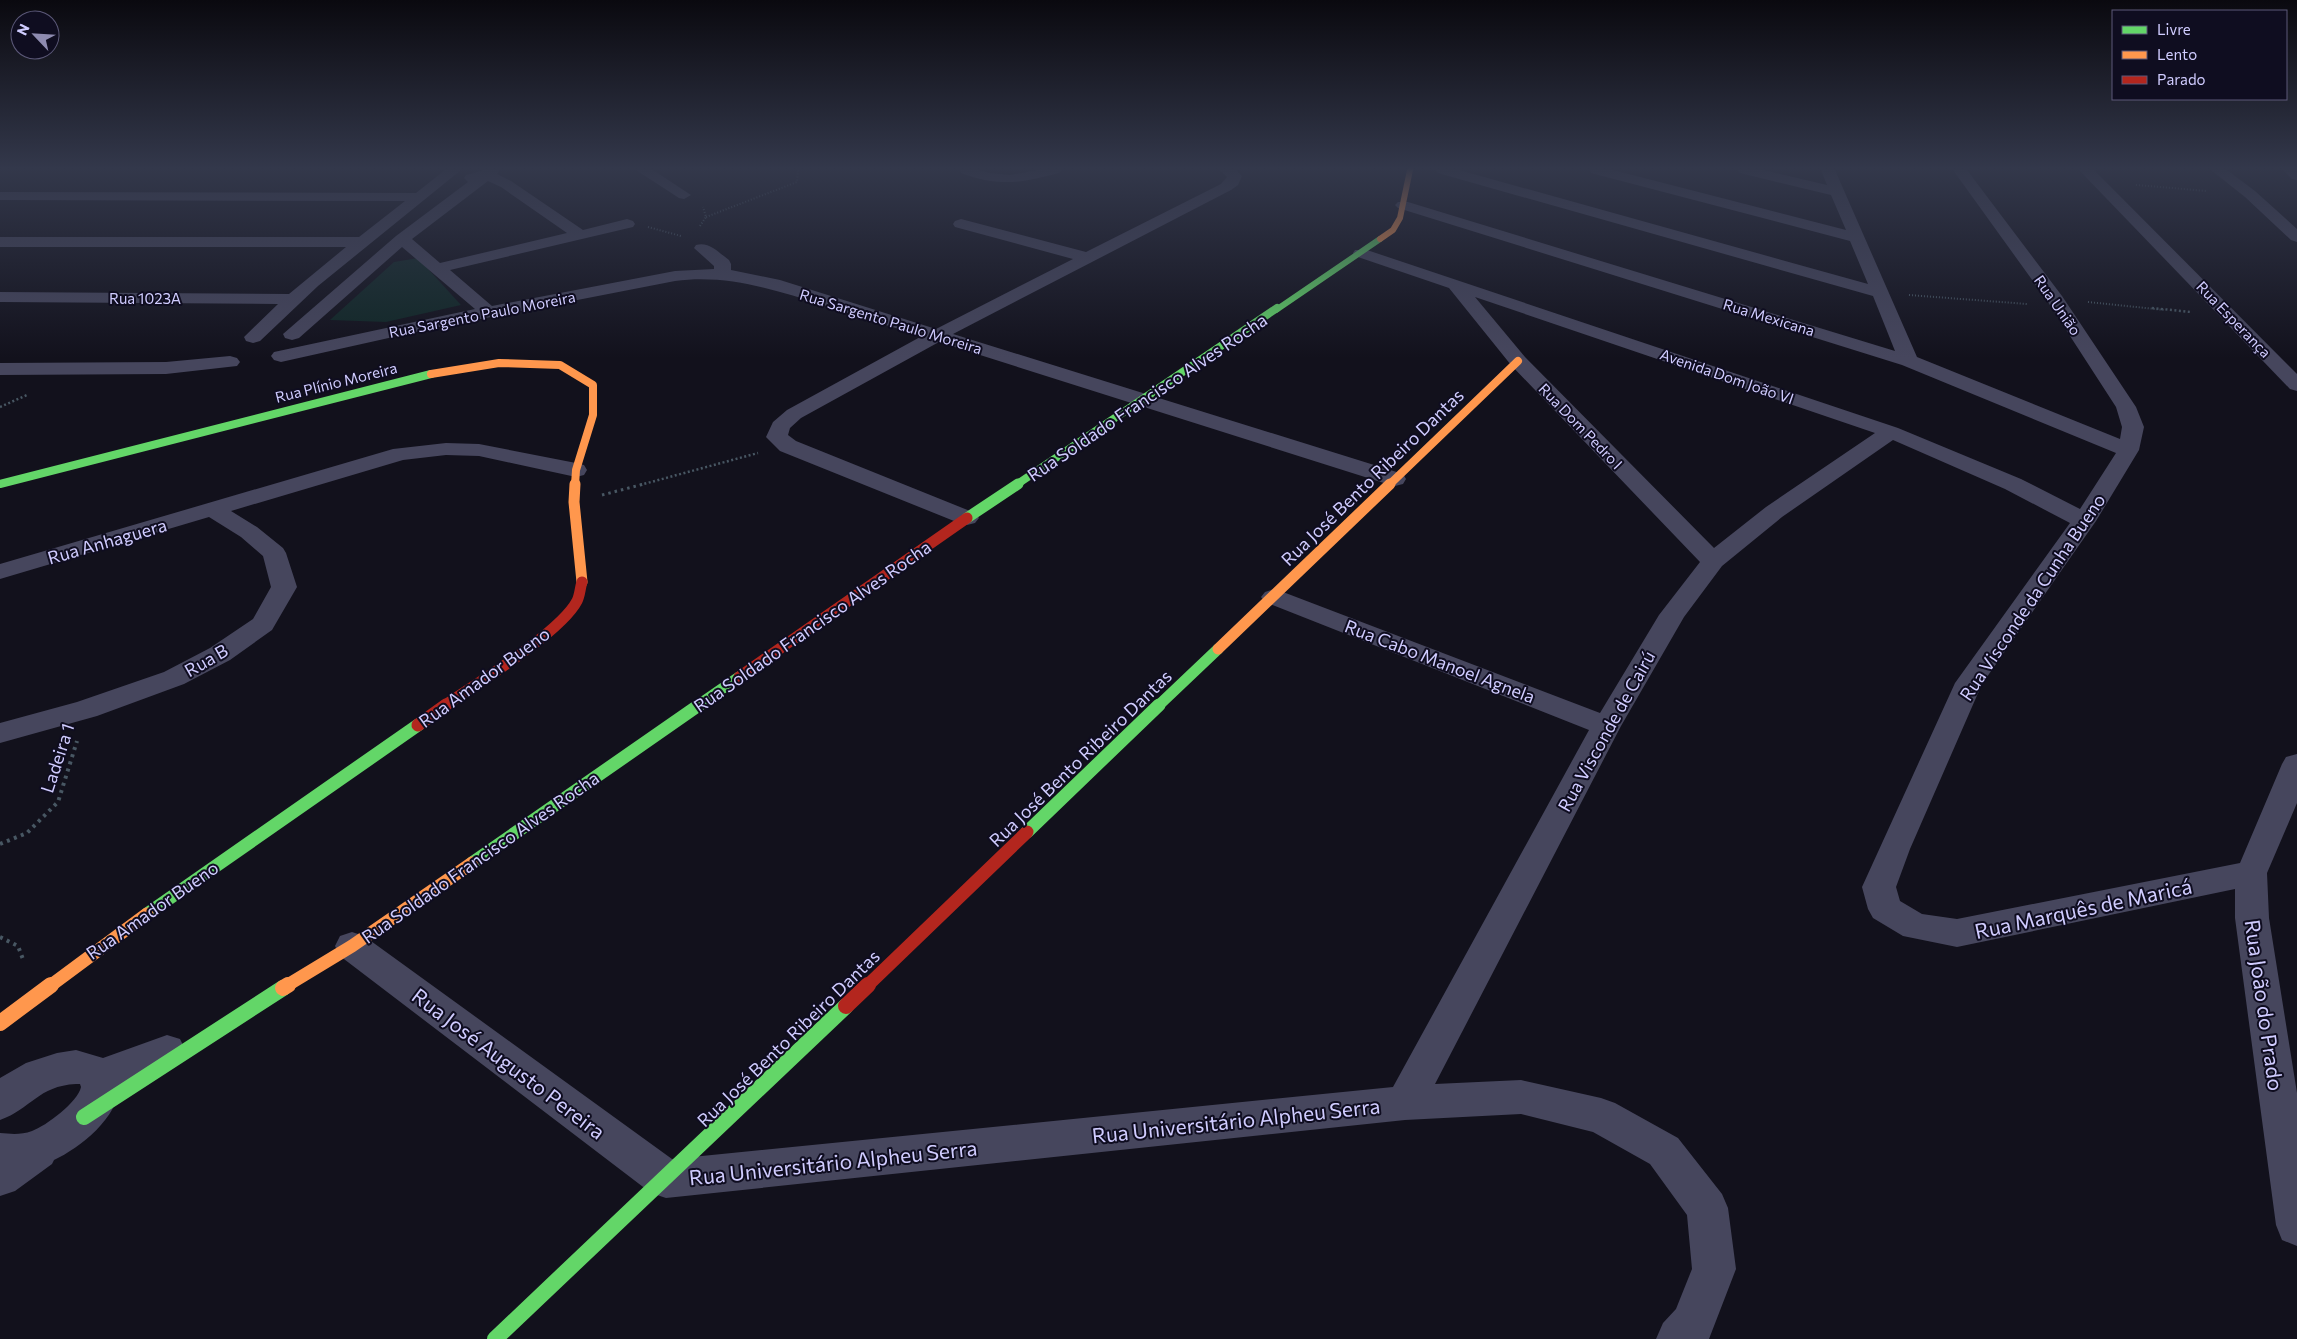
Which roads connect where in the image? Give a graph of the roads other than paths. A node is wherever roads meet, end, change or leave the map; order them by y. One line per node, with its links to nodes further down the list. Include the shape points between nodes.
1 (373, 232): 17 (street)
2 (411, 232): 15 (street)
3 (586, 232): 13 (street)
4 (993, 232): 20 (street)
5 (1138, 232): 20 (street)
6 (1390, 232): 19 (street, Rua Soldado Francisco Alves Rocha)
7 (1493, 232): 33 (street, Rua Mexicana)
8 (1673, 232): 24 (street)
9 (1836, 232): 14 (street)
10 (1855, 232): 14 (street)
11 (2006, 232): 39 (street, Rua União, via 2058,303 2126,407 2133,427)
12 (2148, 232): 36 (street, Rua Esperança)
13 (579, 234): 21 (street)
14 (1857, 238): 24 (street)
15 (402, 239): 21 (street); 30 (street)
16 (0, 242): 17 (street)
17 (361, 242): 26 (street)
18 (695, 243): 22 (street, via 722,264)
19 (1361, 253): 23 (street, Avenida Dom João VI); 37 (street, Rua Soldado Francisco Alves Rocha)
20 (1088, 258): 29 (street)
21 (439, 268): 27 (street)
22 (722, 273): 27 (street, Rua Sargento Paulo Moreira, via 675,276); 29 (street, Rua Sargento Paulo Moreira, via 774,284)
23 (1456, 286): 34 (street, Rua Dom Pedro I); 38 (street, Avenida Dom João VI)
24 (1881, 293): 33 (street)
25 (0, 297): 26 (street, Rua 1023A)
26 (291, 299): 31 (street)
27 (490, 313): 28 (street, Rua Sargento Paulo Moreira)
28 (377, 334): 30 (street, Rua Sargento Paulo Moreira); 32 (street, Rua Sargento Paulo Moreira)
29 (938, 335): 37 (street, Rua Sargento Paulo Moreira); 44 (street, via 794,414 780,426 777,437 788,446)
30 (296, 336): 31 (street, Rua Sargento Paulo Moreira, via 274,333); 32 (street, via 301,341 298,346)
31 (253, 337): 32 (street, via 233,344)
32 (249, 359): 35 (street, Rua Sargento Paulo Moreira, via 166,368)
33 (1909, 360): 39 (street, Rua Mexicana)
34 (1518, 362): 41 (street, Rua José Bento Ribeiro Dantas); 46 (street, Rua Dom Pedro I)
35 (0, 369)
36 (2297, 384)
37 (1144, 400): 41 (street, Rua Sargento Paulo Moreira); 44 (street, Rua Soldado Francisco Alves Rocha)
38 (1891, 432): 45 (street, Avenida Dom João VI, via 2013,484); 46 (street, Rua Visconde de Cairú, via 1774,512)
39 (2128, 450): 45 (street, Rua Visconde da Cunha Bueno)
40 (576, 470): 42 (street, Rua Plínio Moreira, via 593,415 593,385 560,365 499,363 419,376); 43 (street, via 479,450 446,449 401,454); 55 (street, Rua Amador Bueno, via 574,502 583,578 577,601 558,623 529,647 105,942)
41 (1395, 479): 48 (street, Rua José Bento Ribeiro Dantas)
42 (0, 484)
43 (214, 510): 47 (street, Rua Anhaguera); 50 (street, Rua B, via 249,532 274,553 284,587 263,624 220,654 174,678 87,709)
44 (967, 518): 54 (street, Rua Soldado Francisco Alves Rocha)
45 (2084, 521): 53 (street, Rua Visconde da Cunha Bueno, via 1969,683 1894,849 1879,887 1885,909)
46 (1713, 561): 49 (street, Rua Visconde de Cairú, via 1672,615)
47 (0, 572)
48 (1274, 597): 49 (street, Rua Cabo Manoel Agnela); 64 (street, Rua José Bento Ribeiro Dantas)
49 (1606, 726): 59 (street, Rua Visconde de Cairú)
50 (0, 733)
51 (2297, 764): 52 (street)
52 (2251, 873): 53 (street, Rua Marquês de Maricá, via 1957,934); 65 (street, Rua João do Prado, via 2252,918)
53 (1915, 926)
54 (352, 946): 56 (street, Rua Soldado Francisco Alves Rocha); 64 (street, Rua José Augusto Pereira)
55 (0, 1023)
56 (208, 1035): 57 (street, Rua Soldado Francisco Alves Rocha); 60 (street, Rua Soldado Francisco Alves Rocha)
57 (98, 1077): 58 (street, via 90,1070 60,1068); 60 (street, via 100,1088 96,1102)
58 (8, 1092)
59 (1405, 1102): 64 (street, Rua Universitário Alpheu Serra); 67 (street, Rua Universitário Alpheu Serra, via 1521,1097 1601,1116 1664,1152 1706,1208 1714,1269 1692,1325)
60 (84, 1117): 61 (street)
61 (49, 1143): 62 (street, via 11,1154); 63 (street)
62 (0, 1152)
63 (0, 1177)
64 (666, 1179): 66 (street, Rua José Bento Ribeiro Dantas)
65 (2297, 1225)
66 (495, 1339)
67 (1679, 1339)

